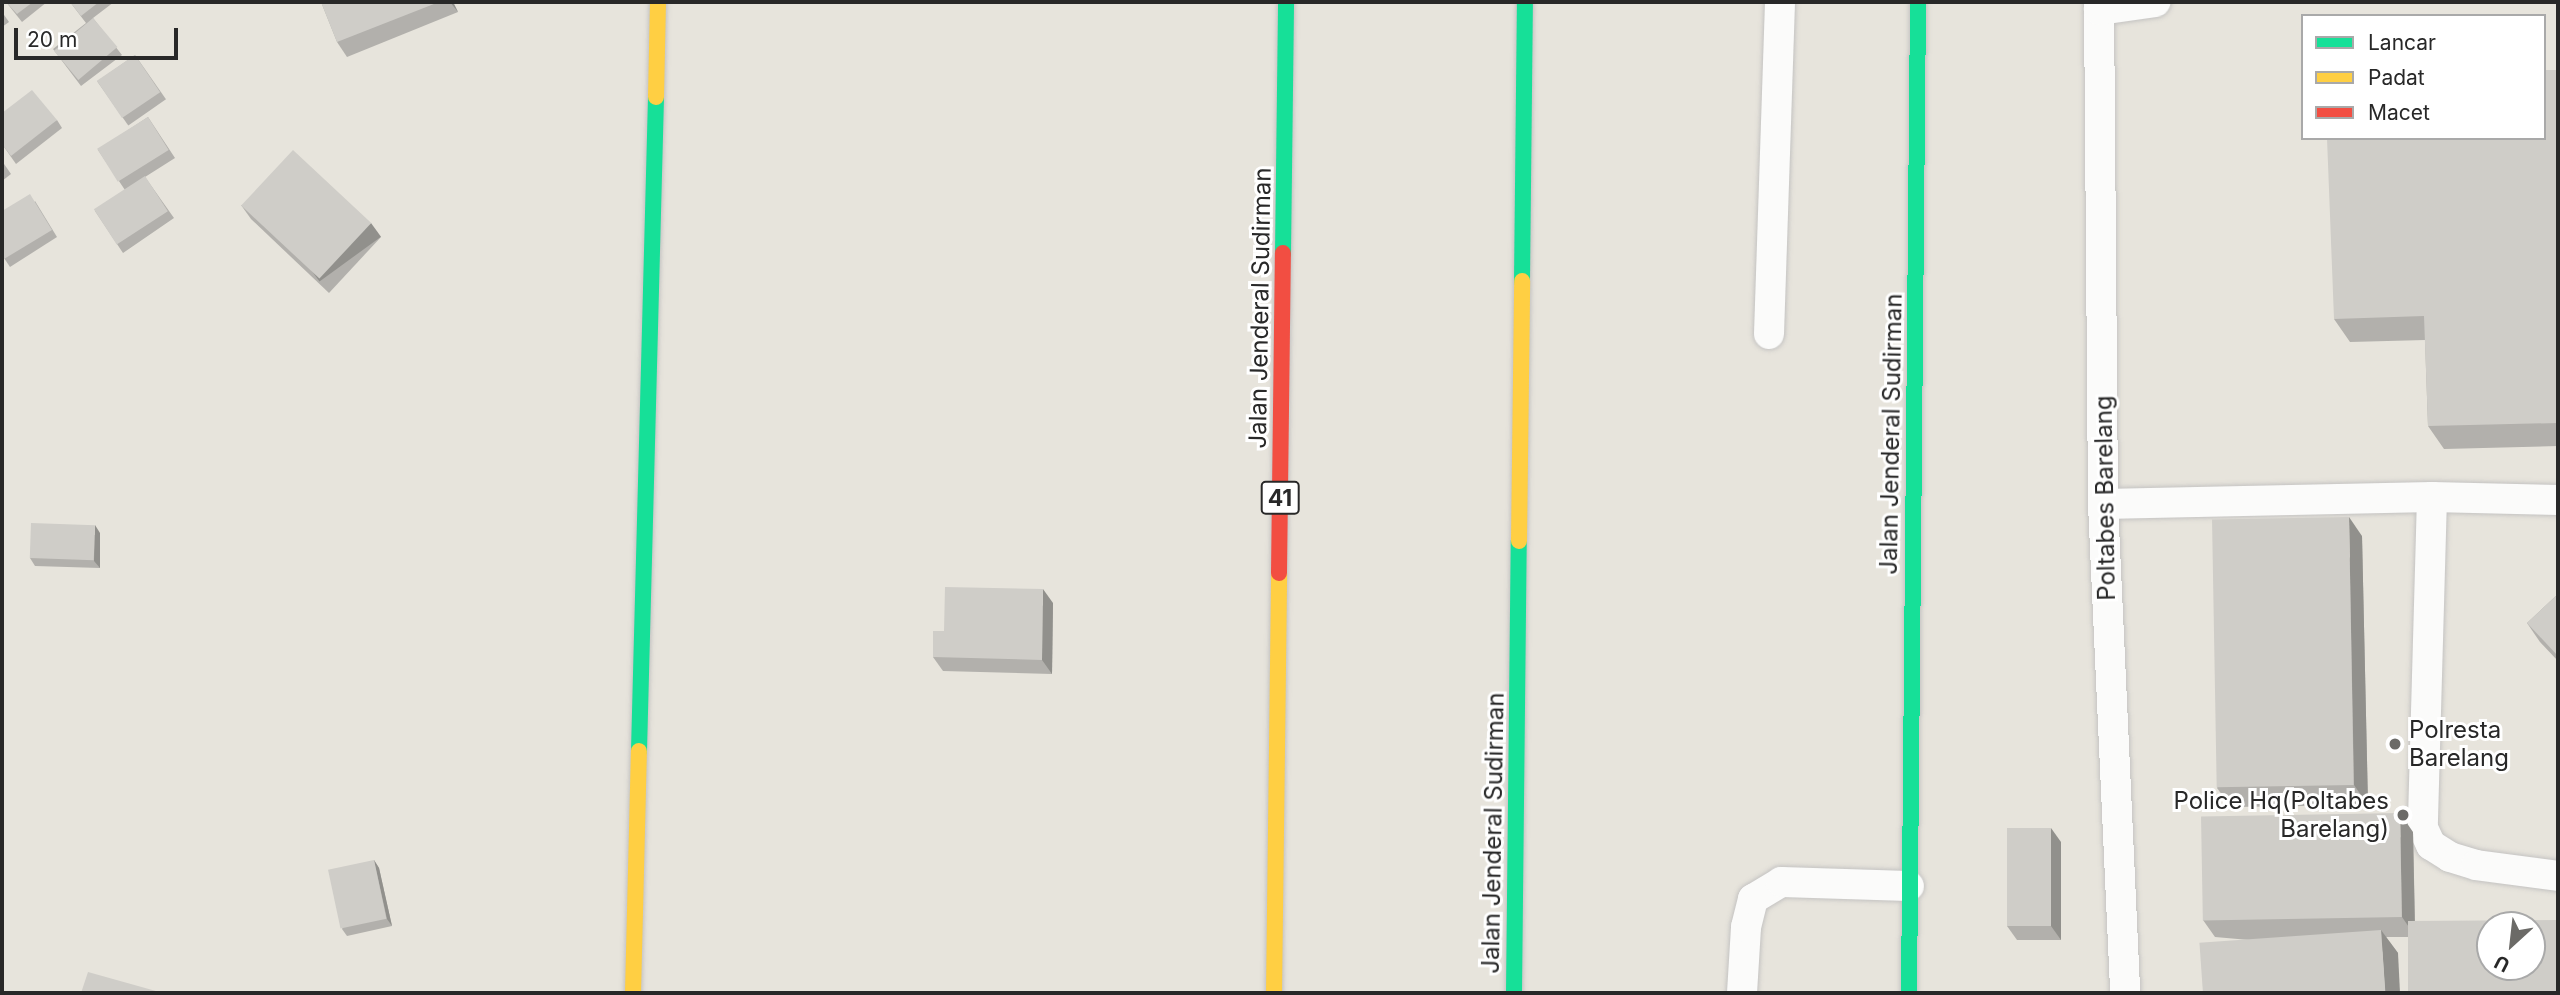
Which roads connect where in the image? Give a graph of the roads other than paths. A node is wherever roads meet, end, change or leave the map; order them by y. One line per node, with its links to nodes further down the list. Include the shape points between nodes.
1 (658, 2): 14 (main road)
2 (1286, 2): 15 (main road, Jalan Jenderal Sudirman / 41)
3 (1525, 2): 16 (main road, Jalan Jenderal Sudirman)
4 (1780, 2): 8 (lane)
5 (1918, 2): 13 (main road, Jalan Jenderal Sudirman)
6 (2155, 2): 7 (lane)
7 (2099, 6): 11 (lane, Poltabes Barelang)
8 (1769, 334)
9 (2432, 497): 10 (lane); 11 (lane); 12 (lane, via 2423,828 2431,845 2450,856 2476,865)
10 (2558, 500)
11 (2103, 504): 19 (lane, Poltabes Barelang)
12 (2558, 876)
13 (1909, 886): 17 (lane, via 1781,882 1753,899 1746,927); 18 (main road, Jalan Jenderal Sudirman)
14 (633, 993)
15 (1274, 993)
16 (1514, 993)
17 (1742, 993)
18 (1909, 993)
19 (2125, 993)

